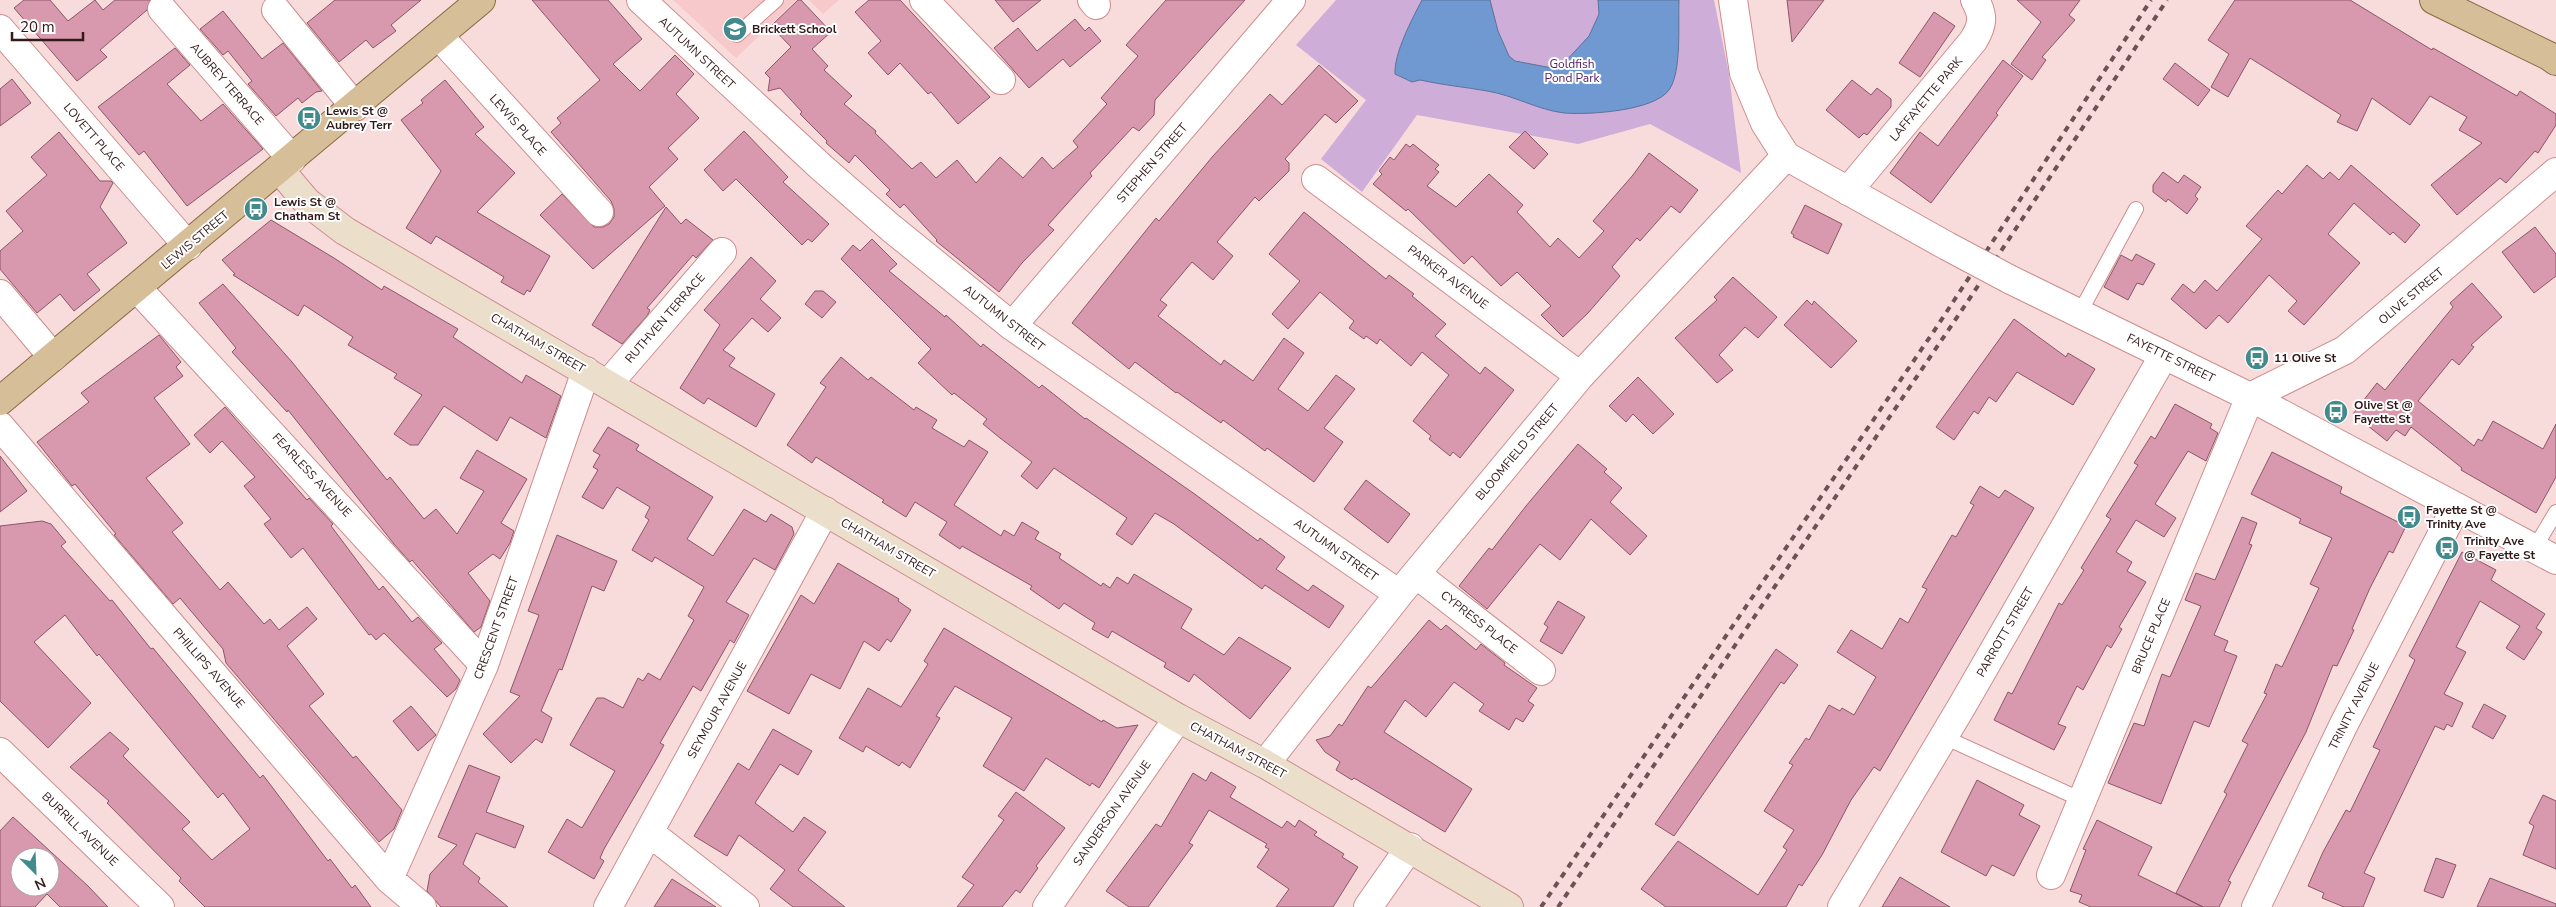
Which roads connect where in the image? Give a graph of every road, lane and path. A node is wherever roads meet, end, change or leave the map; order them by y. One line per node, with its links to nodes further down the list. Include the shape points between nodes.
1 (482, 0): 13 (main road, LEWIS STREET)
2 (641, 0): 29 (street, AUTUMN STREET, via 890,228)
3 (776, 0): 12 (lane)
4 (924, 0): 15 (street)
5 (1291, 0): 29 (street, STEPHEN STREET)
6 (1733, 0): 17 (street, via 1744,73 1765,123)
7 (1975, 0): 21 (street, LAFFAYETTE PARK, via 1982,28 1974,41)
8 (2434, 0): 14 (main road)
9 (162, 9): 18 (street, AUBREY TERRACE)
10 (276, 10): 16 (street)
11 (0, 28): 24 (street, LOVETT PLACE)
12 (737, 35)
13 (438, 36): 16 (main road, LEWIS STREET); 23 (street, LEWIS PLACE)
14 (2556, 61)
15 (1001, 80)
16 (355, 107): 18 (main road, LEWIS STREET)
17 (1786, 156): 21 (street, FAYETTE STREET); 32 (street, BLOOMFIELD STREET)
18 (286, 165): 24 (main road, LEWIS STREET); 33 (main road, CHATHAM STREET, via 307,202 346,231)
19 (2556, 172): 34 (street, OLIVE STREET, via 2345,350)
20 (1316, 179): 32 (street, PARKER AVENUE)
21 (1848, 191): 28 (street, FAYETTE STREET, bridge)
22 (2136, 209): 28 (lane)
23 (599, 212)
24 (188, 246): 26 (main road, LEWIS STREET)
25 (722, 252): 33 (street, RUTHVEN TERRACE)
26 (137, 288): 31 (main road, LEWIS STREET); 43 (street, FEARLESS AVENUE)
27 (0, 294): 31 (street)
28 (2079, 314): 30 (street, FAYETTE STREET)
29 (1012, 326): 42 (street, AUTUMN STREET)
30 (2164, 355): 34 (street, FAYETTE STREET); 46 (street, PARROTT STREET)
31 (53, 357): 35 (main road, LEWIS STREET)
32 (1580, 376): 41 (street, BLOOMFIELD STREET)
33 (597, 377): 38 (main road, CHATHAM STREET); 43 (street, CRESCENT STREET)
34 (2250, 397): 37 (street, FAYETTE STREET); 49 (street, BRUCE PLACE)
35 (0, 401)
36 (0, 426): 53 (street, PHILLIPS AVENUE)
37 (2456, 507): 40 (street, FAYETTE STREET); 62 (street, TRINITY AVENUE, via 2344,724)
38 (825, 512): 45 (main road, CHATHAM STREET); 50 (street, SEYMOUR AVENUE)
39 (2556, 512): 40 (lane)
40 (2545, 554)
41 (1416, 574): 42 (street, BLOOMFIELD STREET); 44 (street, CYPRESS PLACE)
42 (1400, 594): 48 (street, BLOOMFIELD STREET)
43 (484, 665): 53 (street, CRESCENT STREET)
44 (1541, 671)
45 (1178, 718): 48 (main road, CHATHAM STREET); 58 (street, SANDERSON AVENUE)
46 (1944, 737): 49 (lane); 61 (street, PARROTT STREET)
47 (0, 752): 54 (street, BURRILL AVENUE)
48 (1265, 764): 51 (main road, CHATHAM STREET)
49 (2082, 800): 52 (street, BRUCE PLACE)
50 (650, 833): 56 (street, SEYMOUR AVENUE); 57 (street)
51 (1410, 847): 59 (street); 60 (main road, CHATHAM STREET)
52 (2051, 874)
53 (389, 878): 55 (street, PHILLIPS AVENUE)
54 (160, 907)
55 (422, 907)
56 (608, 907)
57 (745, 907)
58 (1047, 907)
59 (1368, 907)
60 (1509, 907)
61 (1842, 907)
62 (2256, 907)

